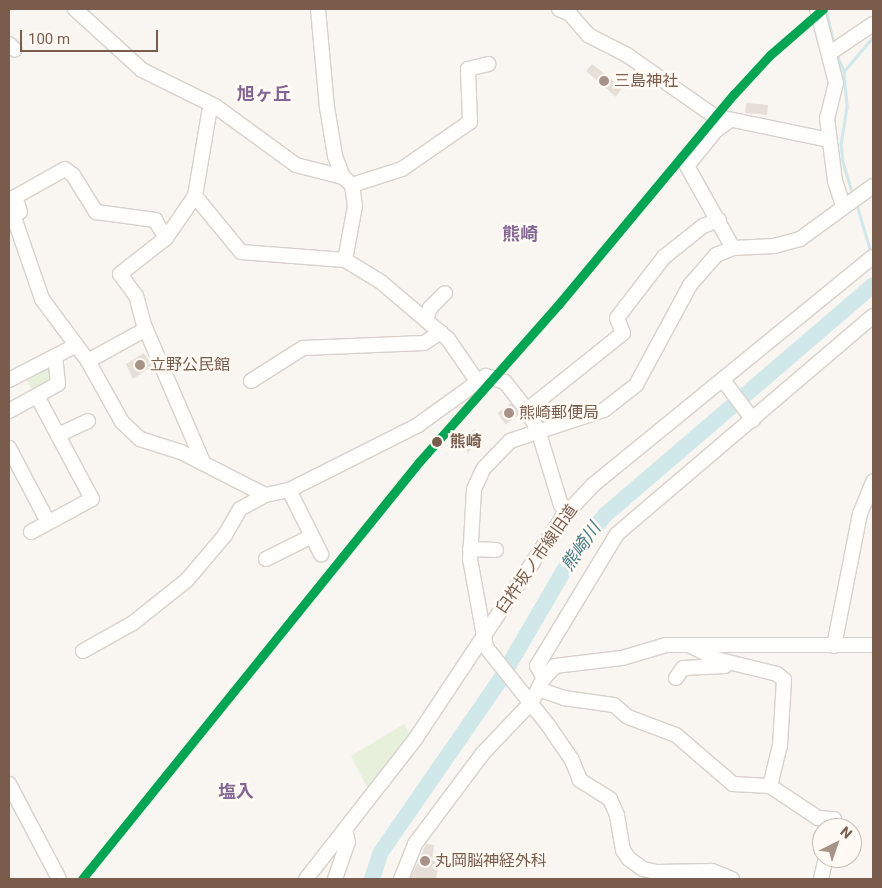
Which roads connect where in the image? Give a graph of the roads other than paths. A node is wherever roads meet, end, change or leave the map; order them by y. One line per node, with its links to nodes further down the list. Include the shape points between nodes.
1 (75, 9): 8 (street, via 142,70)
2 (318, 9): 11 (street, via 335,156)
3 (559, 9): 9 (street, via 570,14 588,35 627,55 714,116)
4 (817, 9): 6 (street)
5 (873, 24): 6 (street)
6 (834, 52): 10 (street, via 836,83 827,118)
7 (488, 64): 11 (street, via 468,69 470,122 402,169)
8 (215, 106): 11 (street, via 296,165); 13 (street, via 209,113)
9 (729, 121): 10 (street); 16 (street, via 716,130 687,166)
10 (828, 140): 15 (street)
11 (348, 181): 20 (street, via 355,206)
12 (873, 186): 15 (street)
13 (195, 196): 17 (street); 20 (street, via 241,252)
14 (9, 203): 18 (street)
15 (845, 204): 19 (street, via 800,239 774,246)
16 (719, 220): 19 (street); 35 (street, via 703,226 664,257 617,318 623,333)
17 (166, 238): 18 (street, via 155,220 96,212 74,175 65,169 15,197); 25 (street, via 120,274 134,290)
18 (24, 239): 27 (street, via 42,299)
19 (733, 248): 39 (street, via 700,269 636,385 604,410)
20 (345, 260): 24 (street, via 382,282)
21 (868, 262): 33 (street, 臼杵坂ノ市線旧道)
22 (445, 294): 24 (street, via 430,308)
23 (873, 316): 37 (street)
24 (426, 319): 26 (street)
25 (146, 329): 29 (street); 42 (street)
26 (442, 332): 31 (street, via 424,343 303,348); 32 (street)
27 (75, 346): 28 (street); 29 (street)
28 (55, 357): 30 (street); 34 (street, via 58,384)
29 (88, 362): 42 (street, via 122,422 135,435)
30 (9, 380)
31 (251, 381)
32 (477, 381): 35 (street, via 490,376 501,379); 44 (street, via 418,424)
33 (724, 382): 37 (street); 46 (street, 臼杵坂ノ市線旧道, via 593,485)
34 (37, 396): 36 (street); 40 (street)
35 (527, 410): 39 (street)
36 (9, 411)
37 (752, 419): 61 (street, via 617,534 537,666)
38 (88, 421): 40 (street)
39 (538, 430): 46 (street, via 561,506); 50 (street, via 510,441 478,477 472,497)
40 (58, 435): 47 (street, via 92,499)
41 (9, 448): 47 (street)
42 (203, 462): 45 (street)
43 (873, 481): 57 (street, via 860,514)
44 (289, 490): 45 (street); 49 (street)
45 (265, 495): 58 (street, via 240,510 225,534 186,580 133,623)
46 (568, 512): 54 (street, 臼杵坂ノ市線旧道)
47 (48, 522): 48 (street)
48 (31, 532)
49 (312, 536): 52 (street); 53 (street)
50 (473, 550): 51 (street); 54 (street)
51 (496, 550)
52 (321, 554)
53 (266, 559)
54 (484, 642): 62 (street); 66 (street, 臼杵坂ノ市線旧道, via 416,738)
55 (873, 644): 57 (street)
56 (691, 646): 57 (street); 59 (street); 61 (street, via 666,645 622,658 555,666)
57 (834, 646)
58 (82, 650)
59 (736, 665): 60 (street, via 684,668); 64 (street, via 777,674 786,686 780,745)
60 (676, 678)
61 (541, 684): 62 (street); 64 (street, via 564,698 612,704 628,717 676,735 733,784)
62 (527, 699): 70 (street, via 414,844); 71 (street, via 572,760 580,780 610,799 622,850 629,859 643,869 657,872 712,871)
63 (9, 784): 67 (street)
64 (770, 786): 65 (street)
65 (818, 818)
66 (345, 829): 68 (street, 臼杵坂ノ市線旧道); 69 (street, via 348,842)
67 (59, 879)
68 (306, 879)
69 (335, 879)
70 (401, 879)
71 (732, 879)

